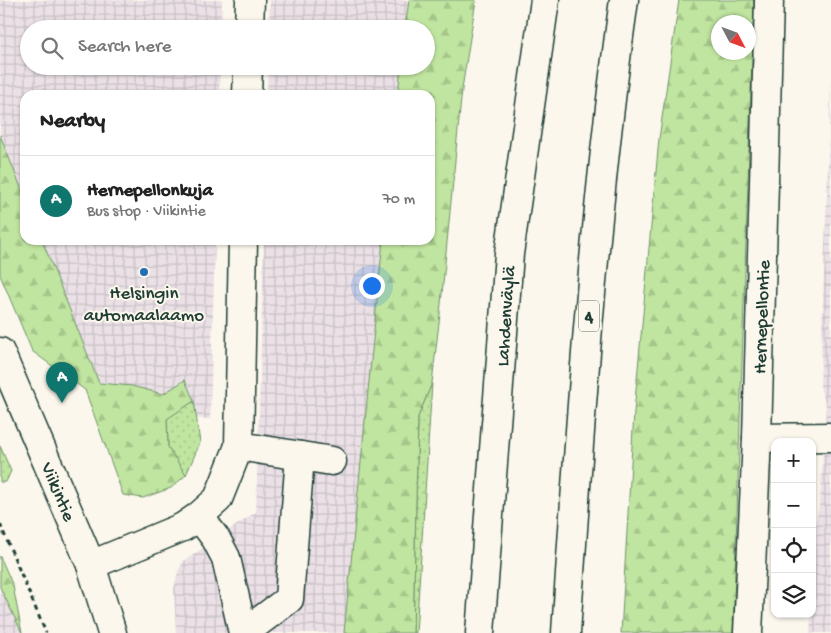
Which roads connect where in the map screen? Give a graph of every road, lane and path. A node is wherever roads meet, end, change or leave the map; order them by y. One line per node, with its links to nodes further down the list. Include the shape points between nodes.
1 (250, 0): 5 (main road)
2 (545, 0): 21 (main road, Lahdenväylä, via 509,254)
3 (624, 0): 22 (main road, 4, via 594,244)
4 (769, 0): 11 (main road, Hernepellontie)
5 (249, 20)
6 (248, 75): 7 (main road)
7 (247, 90)
8 (243, 245): 12 (main road)
9 (0, 352): 17 (main road, Viikintie)
10 (831, 437): 11 (main road)
11 (757, 438): 23 (main road, Hernepellontie)
12 (239, 446): 13 (main road); 15 (main road, via 218,499)
13 (300, 456): 14 (main road); 20 (main road, via 289,599)
14 (332, 461)
15 (199, 516): 17 (main road, via 183,527); 20 (main road, via 226,558)
16 (0, 524): 18 (path)
17 (91, 565): 19 (main road, Viikintie)
18 (46, 633)
19 (112, 633)
20 (244, 633)
21 (480, 633)
22 (566, 633)
23 (748, 633)

